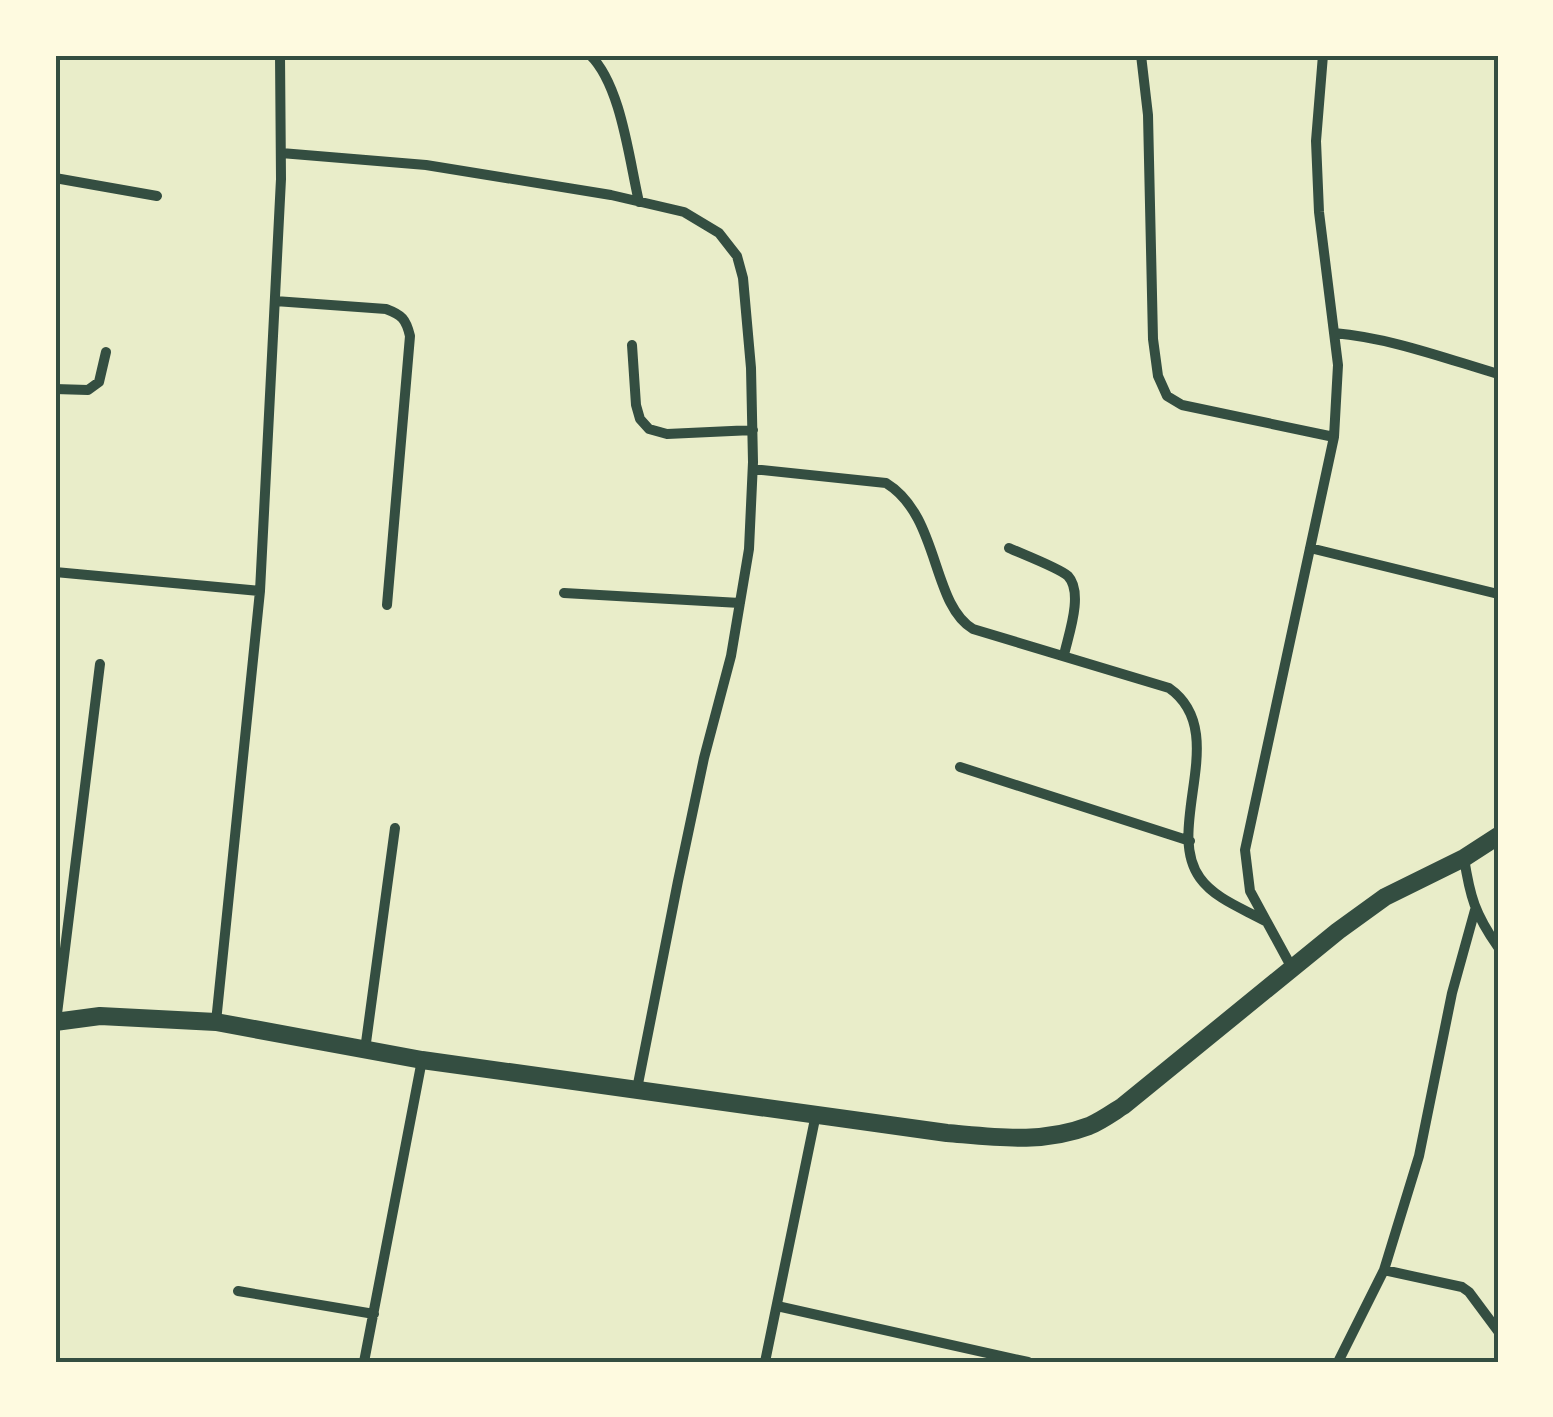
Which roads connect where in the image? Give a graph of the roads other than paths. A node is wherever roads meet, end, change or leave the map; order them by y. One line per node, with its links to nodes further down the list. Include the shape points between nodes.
1 (280, 55): 5 (street)
2 (590, 55): 8 (street, via 614,94)
3 (1141, 55): 16 (street, via 1153,338 1167,396 1182,406)
4 (1323, 55): 10 (street, via 1318,194)
5 (281, 153): 8 (street, via 426,165); 9 (street)
6 (55, 178): 7 (street)
7 (157, 196)
8 (639, 202): 15 (street, via 684,212 720,233 737,256)
9 (275, 301): 21 (street); 25 (street, via 386,309 407,320)
10 (1334, 333): 13 (street); 16 (street)
11 (632, 344): 15 (street, via 636,405 650,429)
12 (106, 352): 14 (street, via 100,382 88,390)
13 (1498, 374)
14 (55, 389)
15 (752, 430): 17 (street)
16 (1334, 437): 19 (street)
17 (753, 469): 24 (street); 26 (street, via 886,483 908,503 928,539 963,623)
18 (1009, 548): 26 (street, via 1067,575 1074,586)
19 (1310, 548): 23 (street); 34 (street, via 1245,850 1250,891)
20 (55, 572): 21 (street)
21 (260, 590): 38 (street)
22 (564, 592): 24 (street)
23 (1498, 594)
24 (740, 603): 41 (street)
25 (387, 605)
26 (1064, 656): 31 (street, via 1182,697 1197,734)
27 (100, 664): 37 (street)
28 (960, 767): 31 (street)
29 (394, 828): 39 (street)
30 (1498, 836): 32 (street)
31 (1190, 841): 34 (street, via 1198,876 1212,891)
32 (1464, 858): 33 (street); 36 (street, via 1385,897)
33 (1475, 910): 35 (street); 43 (street, via 1419,1156)
34 (1266, 921): 36 (street)
35 (1498, 946)
36 (1292, 968): 42 (street, via 1092,1125 1047,1138 1003,1138)
37 (56, 1022): 38 (street, via 100,1016)
38 (216, 1022): 39 (street)
39 (364, 1050): 40 (street)
40 (422, 1060): 41 (street); 46 (street)
41 (637, 1089): 42 (street)
42 (816, 1114): 45 (street)
43 (1384, 1270): 47 (street, via 1462,1287); 51 (street)
44 (238, 1291): 46 (street)
45 (777, 1306): 49 (street); 50 (street)
46 (374, 1314): 48 (street)
47 (1498, 1331)
48 (364, 1362)
49 (765, 1362)
50 (1028, 1362)
51 (1338, 1362)

